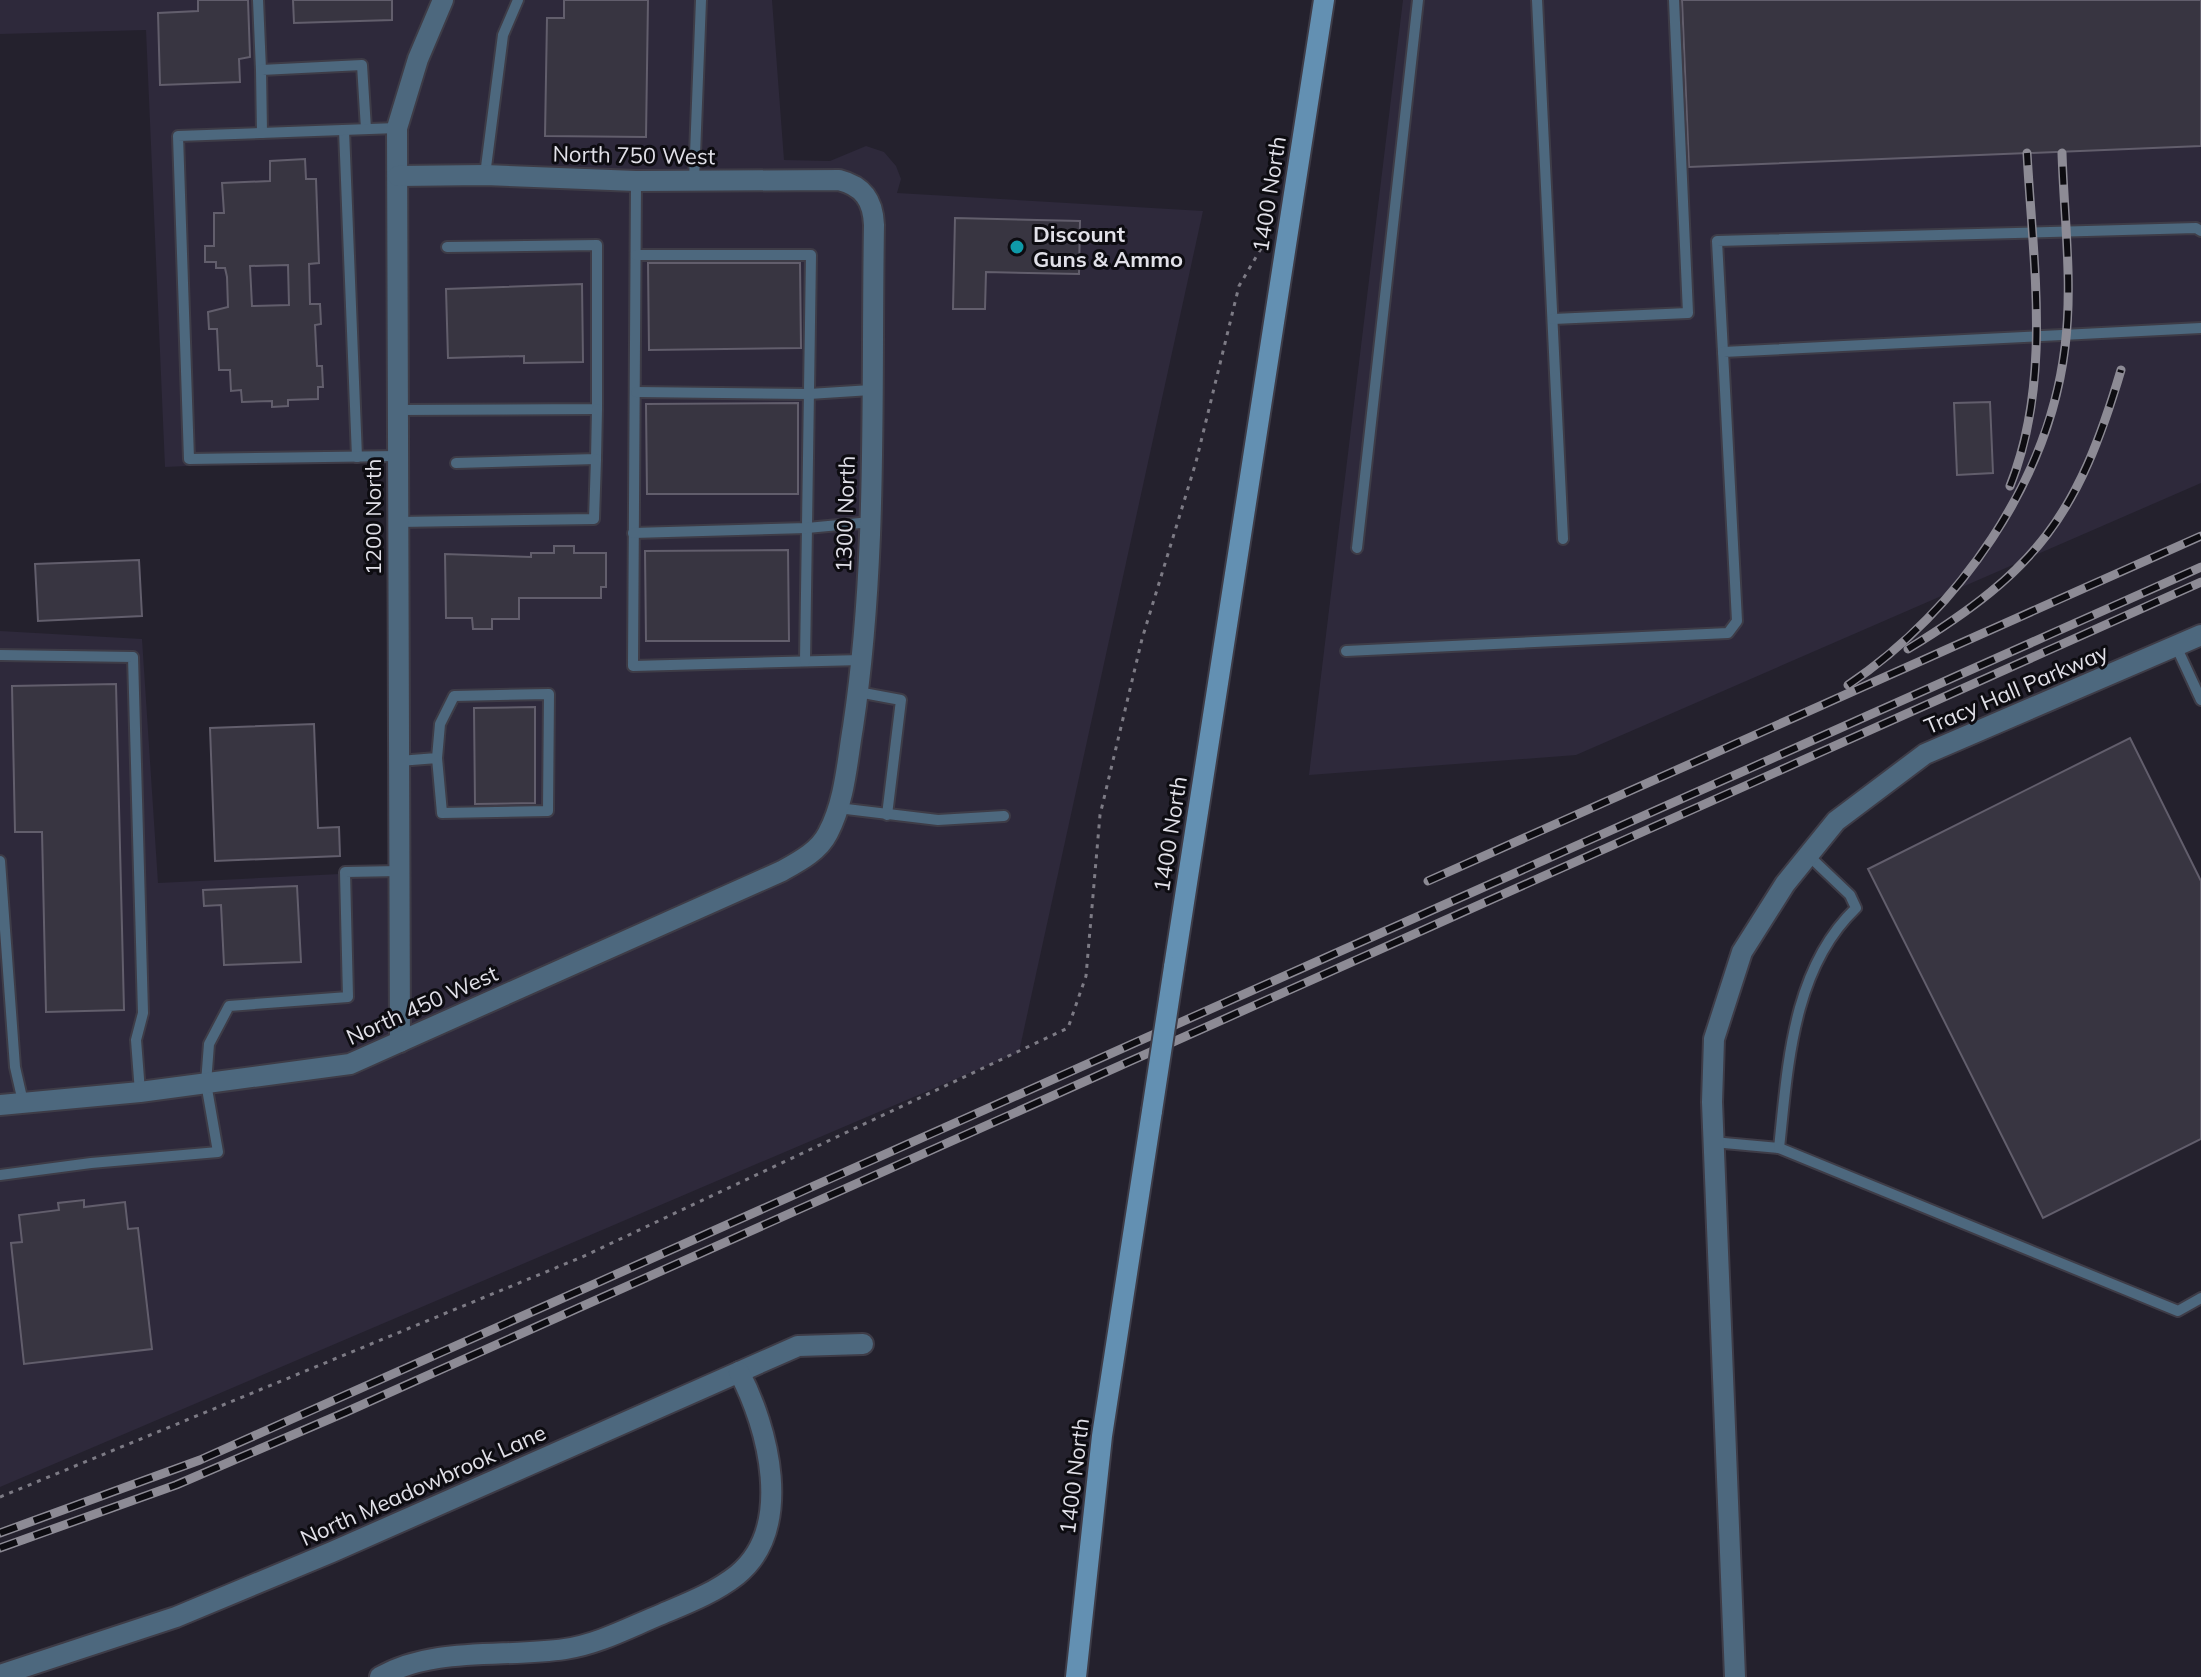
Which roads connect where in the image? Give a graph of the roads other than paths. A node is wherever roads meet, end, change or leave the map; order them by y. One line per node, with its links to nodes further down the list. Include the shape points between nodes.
1 (258, 0): 9 (lane)
2 (443, 0): 10 (street, 1200 North)
3 (518, 0): 14 (lane, via 503,35)
4 (701, 0): 16 (lane)
5 (1324, 0): 70 (main road, 1400 North, bridge, via 1102,1436)
6 (1418, 0): 39 (lane)
7 (1537, 0): 22 (lane)
8 (1674, 0): 22 (lane, via 1688,313)
9 (261, 70): 11 (lane, via 362,65); 13 (lane)
10 (397, 128): 11 (lane); 15 (street, 1200 North)
11 (366, 129): 12 (lane)
12 (344, 130): 13 (lane); 31 (lane)
13 (262, 133): 31 (lane, via 178,136 189,459)
14 (485, 175): 15 (street, North 750 West); 17 (street, North 750 West)
15 (398, 176): 29 (street, 1200 North)
16 (694, 180): 17 (street, North 750 West); 18 (street, North 750 West, via 839,180)
17 (636, 181): 21 (lane)
18 (865, 193): 25 (street, 1300 North, via 874,225)
19 (2201, 231): 24 (lane, via 1717,241)
20 (447, 247): 28 (lane, via 597,245)
21 (636, 255): 26 (lane); 27 (lane, via 811,255)
22 (1553, 319): 38 (lane)
23 (2201, 328): 24 (lane)
24 (1723, 352): 42 (lane, via 1737,621 1728,633)
25 (871, 390): 27 (lane); 35 (street, 1300 North)
26 (636, 392): 27 (lane); 37 (lane)
27 (809, 394): 36 (lane)
28 (597, 409): 29 (lane); 32 (lane)
29 (397, 410): 30 (street, 1200 North)
30 (397, 456): 31 (lane); 34 (street, 1200 North)
31 (357, 457)
32 (596, 459): 33 (lane); 34 (lane, via 594,519)
33 (456, 463)
34 (398, 522): 49 (street, 1200 North)
35 (871, 522): 36 (lane); 44 (street, 1300 North)
36 (807, 528): 37 (lane); 45 (lane)
37 (633, 533): 45 (lane, via 633,666)
38 (1563, 539)
39 (1357, 548)
40 (2201, 635): 41 (street, Tracy Hall Parkway)
41 (2176, 646): 47 (lane); 54 (street, Tracy Hall Parkway, via 1925,754 1836,821)
42 (1346, 651)
43 (0, 655): 59 (lane, via 133,657 143,1013 136,1040)
44 (862, 660): 45 (lane); 46 (street, 1300 North)
45 (805, 661)
46 (858, 692): 50 (street, 1300 North); 51 (lane, via 901,700)
47 (2201, 700)
48 (437, 758): 48 (lane, via 440,724 454,696 549,694 548,811 442,813); 49 (lane)
49 (399, 761): 56 (street, 1200 North)
50 (838, 808): 51 (lane); 53 (street, 1300 North)
51 (887, 815): 52 (lane, via 938,820)
52 (1004, 816)
53 (828, 835): 57 (street, North 450 West, via 782,871)
54 (1808, 855): 62 (street, Tracy Hall Parkway, via 1742,952 1714,1039); 63 (lane, via 1850,895 1856,908 1839,925 1812,975 1792,1029)
55 (0, 861): 60 (lane, via 15,1067)
56 (400, 871): 57 (street, 1200 North); 58 (lane, via 345,872 348,997 229,1006 209,1044)
57 (400, 1042): 58 (street, North 450 West, via 350,1064)
58 (206, 1083): 59 (street, North 450 West); 64 (lane, via 218,1152)
59 (140, 1092): 60 (street, North 450 West)
60 (23, 1102): 61 (street, North 450 West)
61 (0, 1105)
62 (1711, 1141): 63 (lane); 71 (street, Tracy Hall Parkway)
63 (1779, 1148): 65 (lane, via 2178,1311)
64 (0, 1175)
65 (2201, 1298)
66 (863, 1344): 67 (street, North Meadowbrook Lane, via 798,1346)
67 (739, 1372): 68 (street, North Meadowbrook Lane, via 176,1617); 69 (street, via 767,1440 767,1528 740,1573 713,1592 606,1638 566,1649 424,1661)
68 (0, 1675)
69 (380, 1677)
70 (1076, 1677)
71 (1735, 1677)

